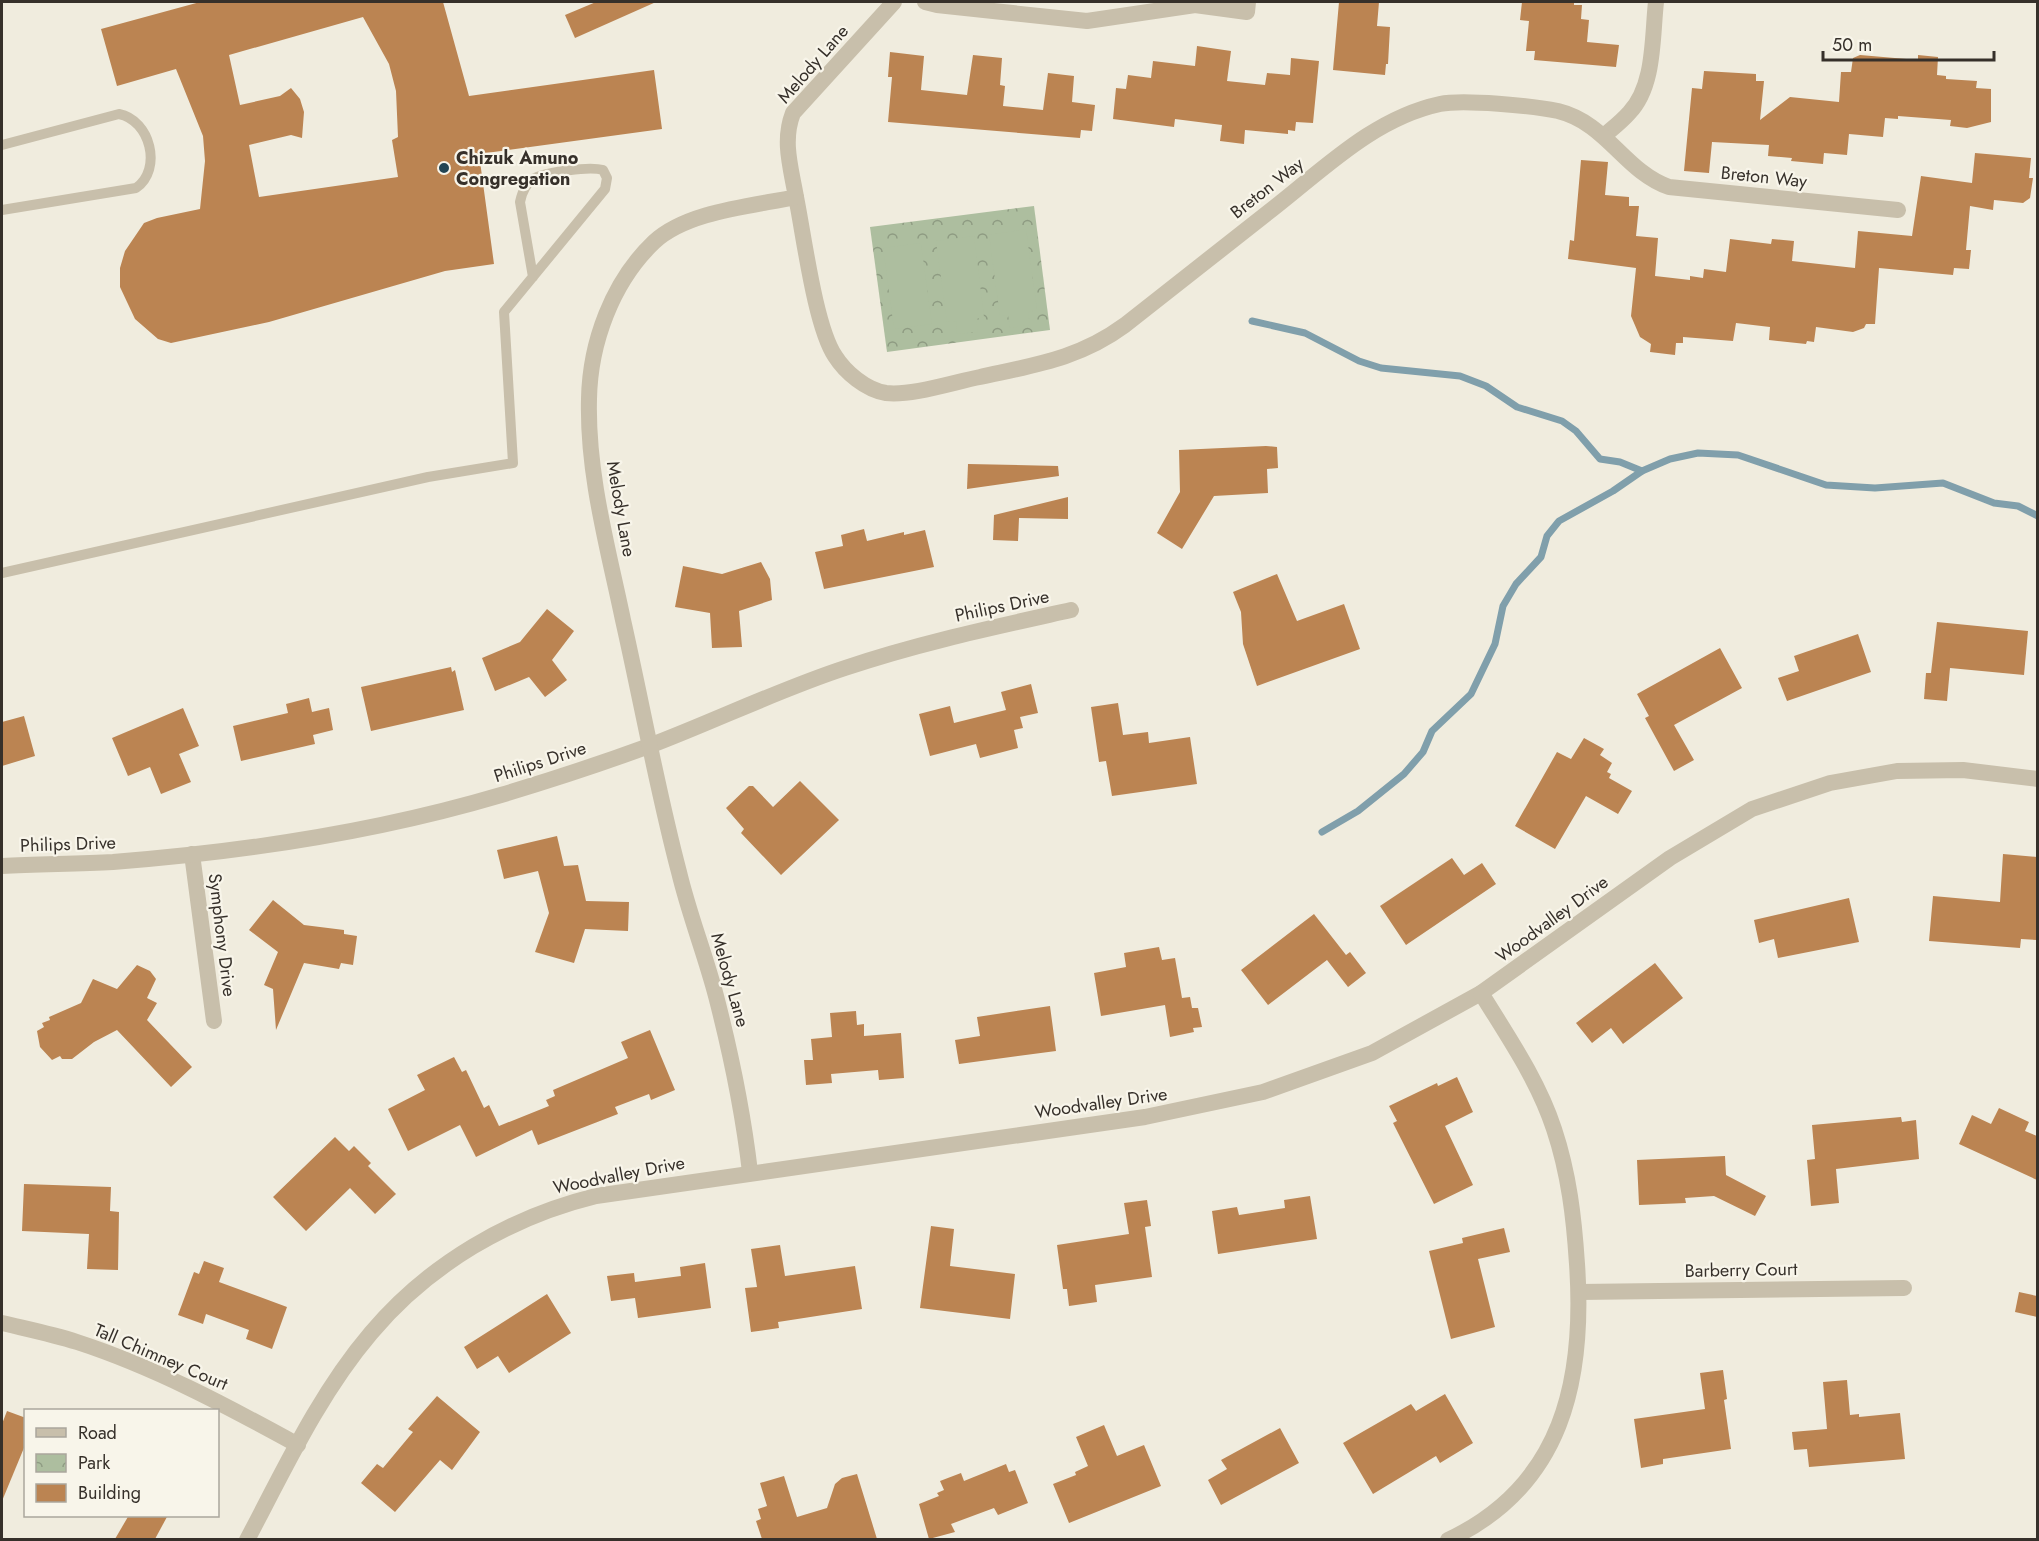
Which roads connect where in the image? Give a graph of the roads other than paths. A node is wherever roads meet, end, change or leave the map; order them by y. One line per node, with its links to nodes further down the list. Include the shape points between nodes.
1 (894, 2): 8 (street, Melody Lane, via 793,113 786,129)
2 (926, 2): 5 (street, via 1088,21)
3 (1248, 2): 5 (street, via 1247,12)
4 (1656, 2): 6 (street, via 1650,61 1641,96 1630,113)
5 (1195, 3)
6 (1605, 135): 8 (street, Breton Way, via 1589,123 1558,111 1473,102 1442,103 1414,111 1382,124 1125,326 1088,349 1041,364 919,390 886,393 850,374 834,356 824,333); 10 (street, Breton Way, via 1635,167 1669,187)
7 (2, 146): 9 (lane, via 119,114 132,117 140,125 150,164 148,175 136,188)
8 (796, 197): 14 (street, Melody Lane, via 700,218 655,241 636,262 602,322 589,398 597,498)
9 (2, 210)
10 (1898, 210)
11 (533, 277): 11 (lane, via 605,189 607,178 603,170 593,167 537,177 522,193 520,202); 12 (lane, via 504,312 513,464 428,477)
12 (2, 573)
13 (1071, 610): 14 (street, Philips Drive, via 954,636 847,667)
14 (651, 745): 16 (street, Philips Drive, via 565,775 442,810 346,831); 20 (street, Melody Lane, via 678,870 716,993 736,1078)
15 (2037, 779): 18 (street, Woodvalley Drive, via 1963,770 1897,771 1830,783 1752,809 1670,858)
16 (192, 854): 17 (street, Philips Drive); 19 (street, Symphony Drive)
17 (2, 866)
18 (1481, 993): 20 (street, Woodvalley Drive, via 1372,1053 1295,1083 1227,1102 1145,1118); 22 (street, via 1536,1084 1554,1129 1572,1202)
19 (214, 1021)
20 (750, 1172): 24 (street, Woodvalley Drive, via 557,1205 475,1245 407,1295 370,1333 340,1374)
21 (1904, 1288): 22 (street, Barberry Court)
22 (1579, 1292): 26 (street, via 1575,1367 1554,1440 1530,1477 1504,1505 1469,1530)
23 (2, 1323): 24 (street, Tall Chimney Court, via 78,1342 140,1367 214,1400)
24 (298, 1445): 25 (street, Woodvalley Drive)
25 (247, 1539)
26 (1448, 1539)

